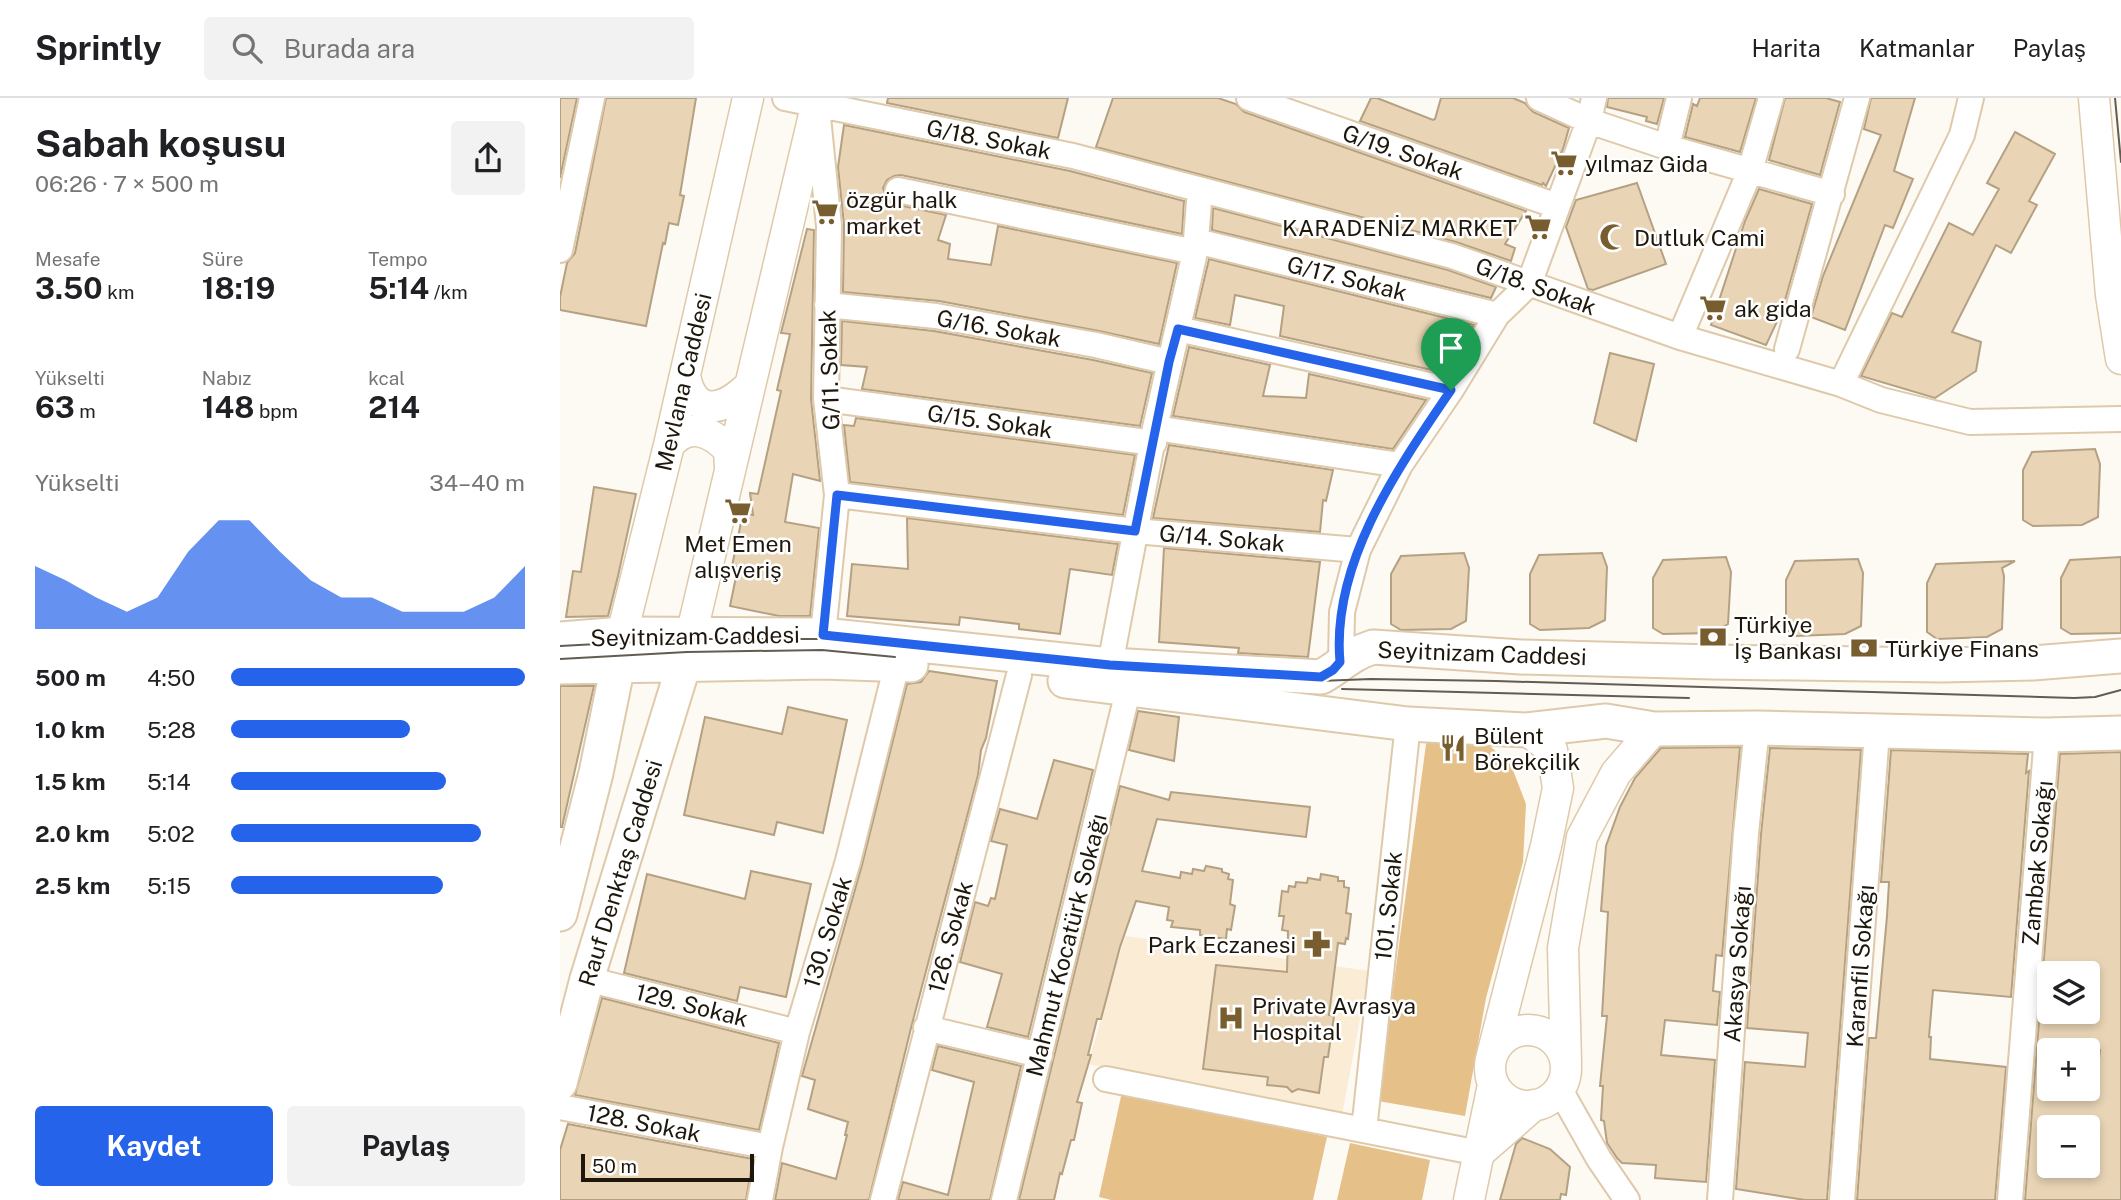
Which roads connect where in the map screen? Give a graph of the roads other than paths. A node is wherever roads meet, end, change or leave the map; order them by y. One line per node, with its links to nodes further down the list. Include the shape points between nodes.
1 (592, 98): 20 (street)
2 (748, 98): 29 (street, Mevlana Caddesi)
3 (785, 98): 11 (street, G/18. Sokak)
4 (1250, 98): 18 (street, G/19. Sokak)
5 (1539, 98): 12 (street)
6 (1679, 98): 13 (street)
7 (1771, 98): 14 (street)
8 (1857, 98): 17 (street)
9 (1971, 98): 30 (street, via 1962,135)
10 (2094, 98): 27 (street)
11 (817, 101): 16 (street, G/18. Sokak, via 1073,156); 22 (street, G/11. Sokak, via 830,226); 31 (street)
12 (1591, 110): 13 (street); 18 (street)
13 (1667, 147): 14 (street)
14 (1750, 171): 17 (street); 25 (street)
15 (898, 190): 19 (street, G/17. Sokak)
16 (1200, 190): 19 (street, Mahmut Kocatürk Sokağı); 21 (street, G/18. Sokak, via 1451,256)
17 (1832, 194): 26 (street)
18 (1557, 206): 21 (street)
19 (1196, 246): 23 (street, G/17. Sokak); 24 (street, Mahmut Kocatürk Sokağı)
20 (560, 250)
21 (1530, 284): 23 (street); 25 (street, G/18. Sokak)
22 (827, 305): 28 (street, G/16. Sokak, via 936,316); 33 (street, G/11. Sokak)
23 (1497, 315): 32 (street)
24 (1178, 329): 28 (street, Mahmut Kocatürk Sokağı); 32 (street)
25 (1680, 337): 30 (street, G/18. Sokak)
26 (1787, 349)
27 (2121, 359)
28 (1169, 362): 35 (street, Mahmut Kocatürk Sokağı)
29 (685, 376): 31 (street, via 695,401 707,407 727,404); 36 (street, Mevlana Caddesi)
30 (1841, 384): 34 (street, G/18. Sokak, via 1881,400 1970,422)
31 (749, 386): 38 (street)
32 (1451, 390): 37 (street)
33 (826, 399): 35 (street, G/15. Sokak); 39 (street, G/11. Sokak)
34 (2121, 419)
35 (1155, 436): 37 (street, G/15. Sokak); 40 (street, Mahmut Kocatürk Sokağı)
36 (669, 445): 38 (street, via 685,431 709,435 729,450); 45 (street, Mevlana Caddesi)
37 (1400, 465): 41 (street)
38 (730, 467): 44 (street)
39 (837, 495): 40 (street, G/14. Sokak); 42 (street, G/11. Sokak)
40 (1135, 531): 41 (street, G/14. Sokak); 51 (street, Mahmut Kocatürk Sokağı)
41 (1358, 550): 47 (street, via 1342,611)
42 (823, 635): 44 (main road, Seyitnizam Caddesi); 51 (main road, Seyitnizam Caddesi)
43 (560, 639): 45 (main road, Seyitnizam Caddesi)
44 (688, 649): 45 (main road, Seyitnizam Caddesi); 48 (main road, Seyitnizam Caddesi); 61 (main road, Rauf Denktaş Caddesi)
45 (620, 650): 49 (main road, Seyitnizam Caddesi); 59 (main road, Rauf Denktaş Caddesi, via 609,716)
46 (2121, 656): 47 (main road, Seyitnizam Caddesi, via 2033,663 1780,663 1521,657 1373,647)
47 (1340, 662): 51 (main road, Seyitnizam Caddesi, via 1321,677)
48 (897, 664): 50 (main road, Seyitnizam Caddesi); 63 (street, 130. Sokak, via 848,860)
49 (560, 667)
50 (1019, 675): 51 (main road, Seyitnizam Caddesi); 62 (street, 126. Sokak)
51 (1119, 678): 52 (main road, Seyitnizam Caddesi); 64 (street, Mahmut Kocatürk Sokağı)
52 (1408, 724): 55 (main road, Seyitnizam Caddesi); 71 (street, 101. Sokak)
53 (1757, 728): 54 (main road, Seyitnizam Caddesi); 56 (main road, Seyitnizam Caddesi); 79 (street, Akasya Sokağı)
54 (1654, 729): 55 (main road, Seyitnizam Caddesi, via 1606,721); 69 (street, via 1616,773 1582,837 1563,948)
55 (1527, 730): 65 (street, via 1552,750 1558,788)
56 (1877, 732): 58 (main road, Seyitnizam Caddesi); 80 (street, Karanfil Sokağı)
57 (2121, 733): 58 (main road, Seyitnizam Caddesi)
58 (2047, 735): 81 (street, Zambak Sokağı)
59 (571, 824): 60 (main road, Rauf Denktaş Caddesi)
60 (560, 914)
61 (587, 979): 63 (street, 129. Sokak); 67 (main road, Rauf Denktaş Caddesi)
62 (926, 1028): 64 (street); 75 (street, 126. Sokak)
63 (797, 1032): 72 (street, 130. Sokak)
64 (1040, 1055): 76 (street, Mahmut Kocatürk Sokağı)
65 (1492, 1055): 68 (street); 69 (street, via 1507,1035 1519,1030 1545,1033 1563,1051)
66 (1106, 1079): 71 (street)
67 (560, 1083)
68 (1493, 1085): 69 (street, via 1510,1102 1522,1106); 73 (street)
69 (1551, 1090): 73 (street); 78 (street)
70 (560, 1107): 72 (street, 128. Sokak)
71 (1364, 1130): 73 (street)
72 (770, 1147): 74 (street, 130. Sokak)
73 (1479, 1153): 77 (street)
74 (760, 1200)
75 (883, 1200)
76 (1004, 1200)
77 (1469, 1200)
78 (1627, 1200)
79 (1720, 1200)
80 (1842, 1200)
81 (2010, 1200)

